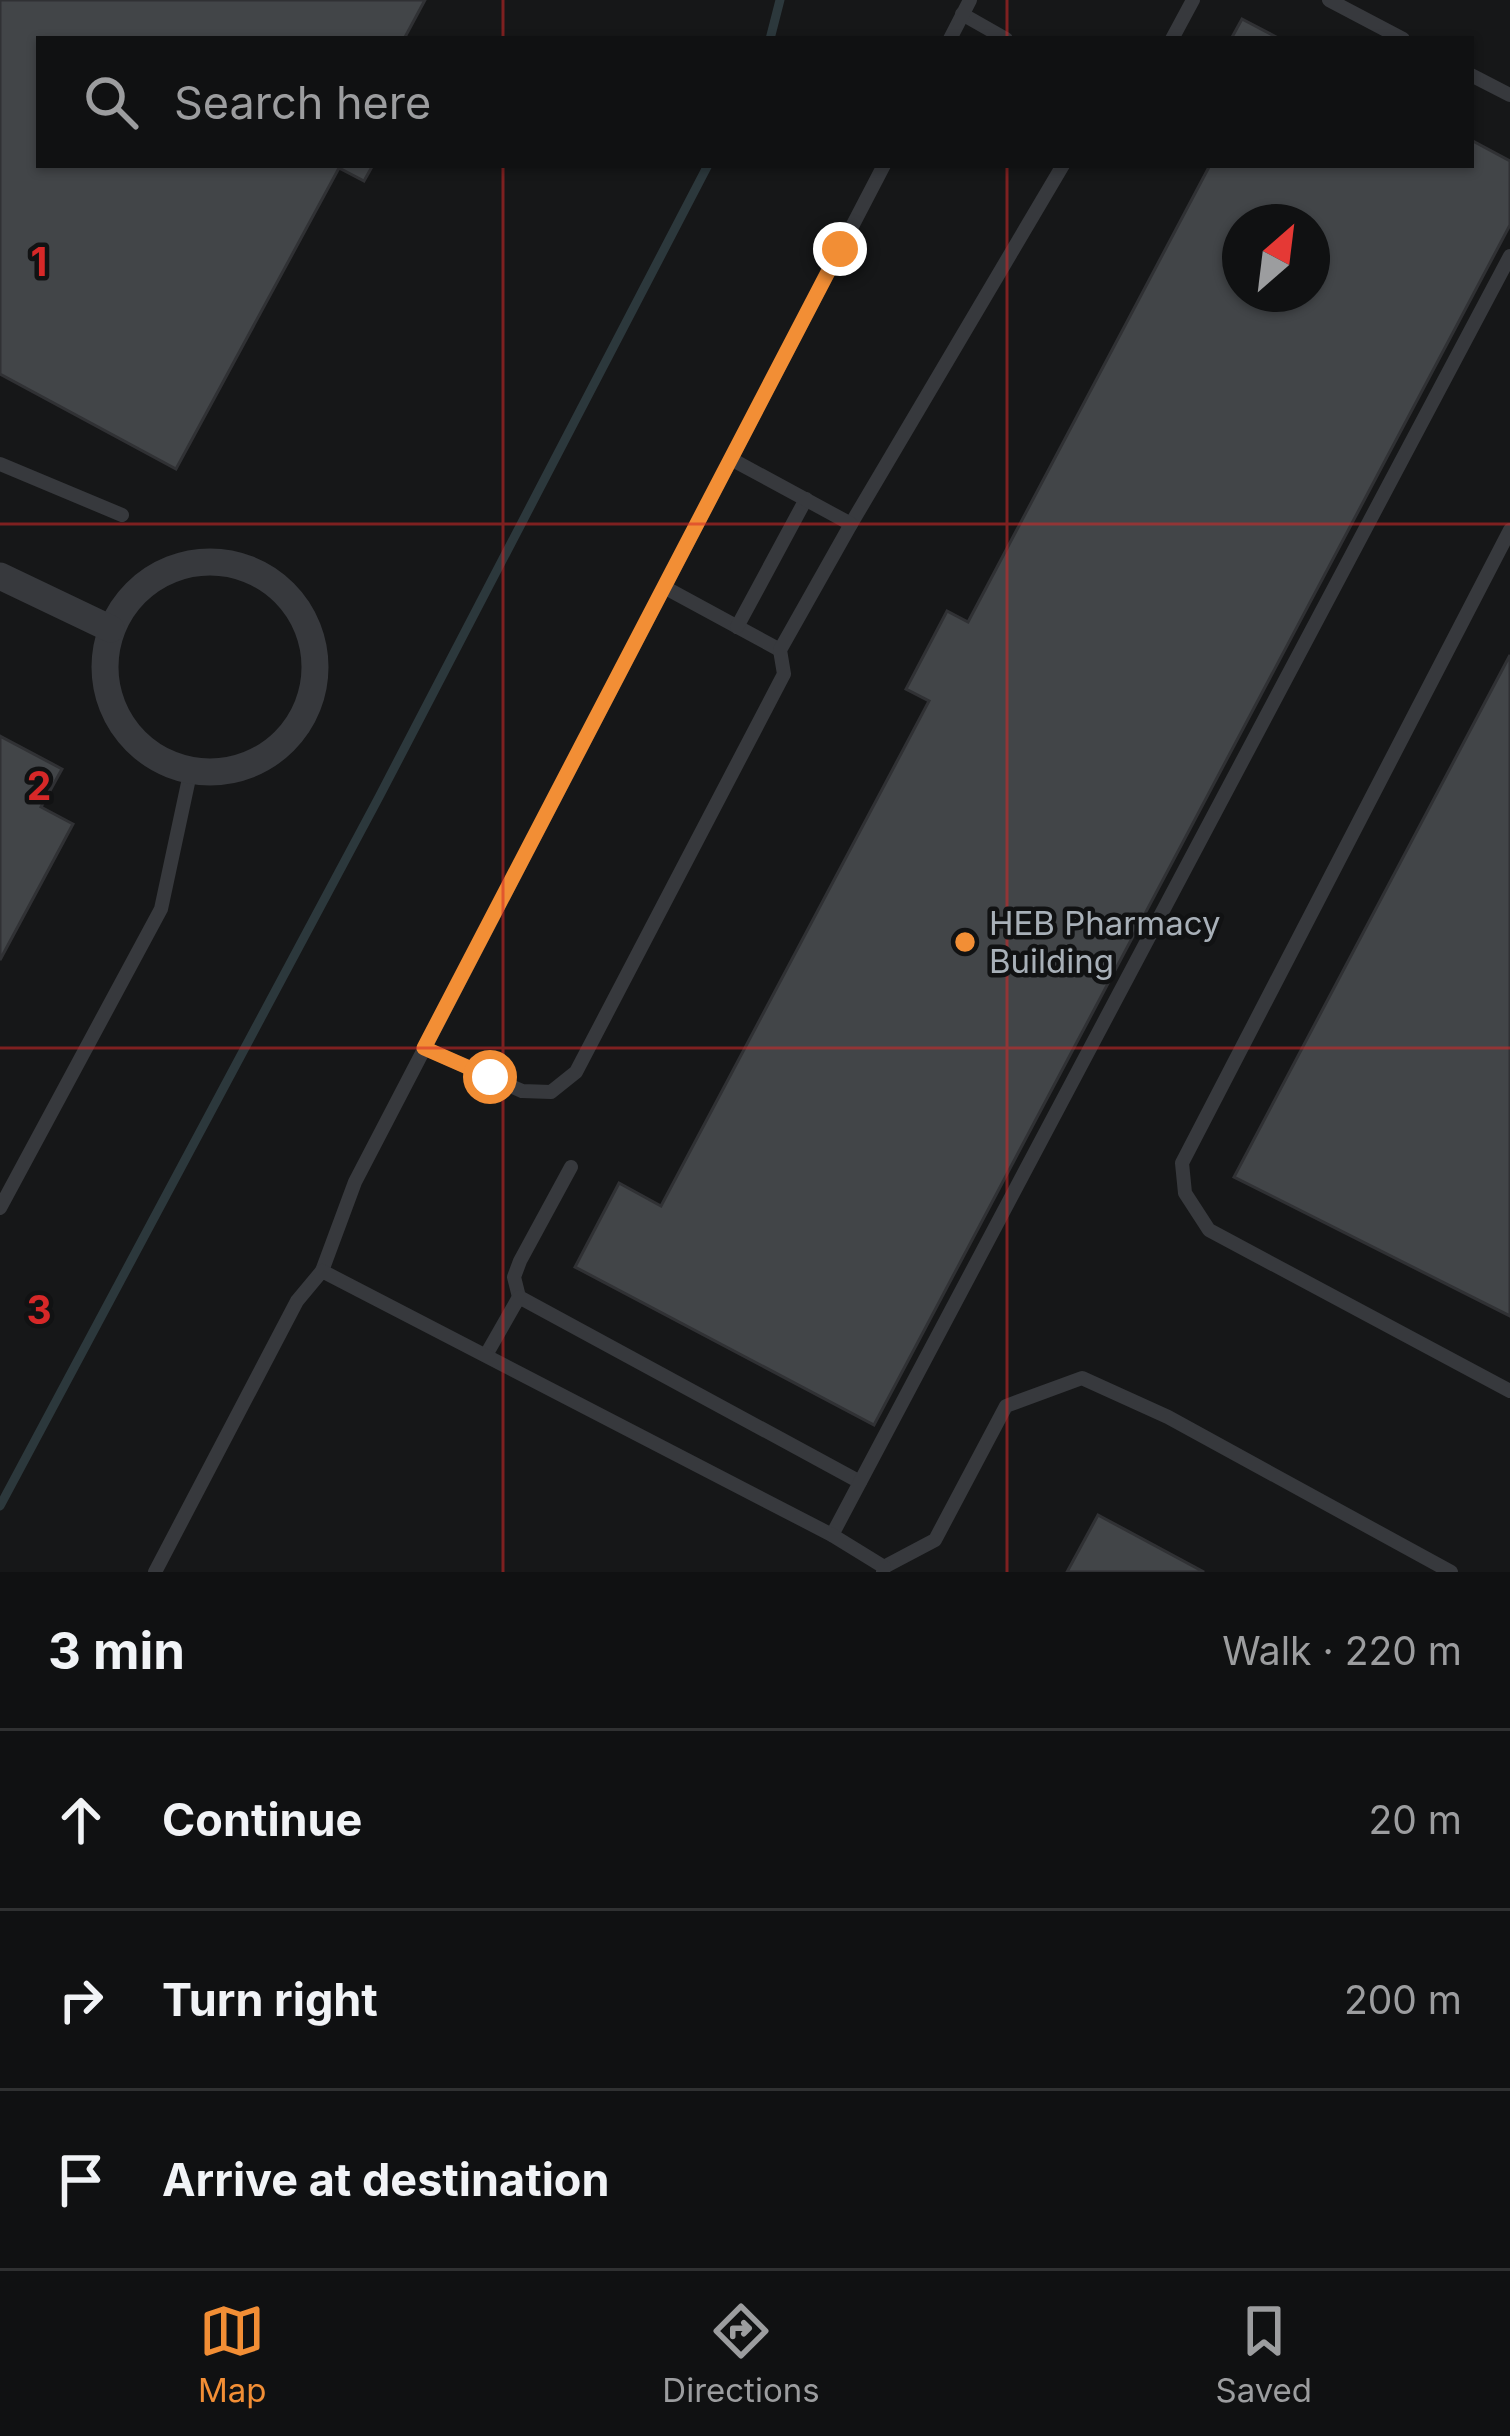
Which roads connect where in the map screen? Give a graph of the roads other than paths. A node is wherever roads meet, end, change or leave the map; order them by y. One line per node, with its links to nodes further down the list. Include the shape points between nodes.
1 (1193, 0): 6 (lane)
2 (1329, 0): 7 (lane)
3 (966, 7): 4 (lane); 5 (lane)
4 (952, 36)
5 (1002, 36)
6 (1174, 36)
7 (1397, 36)
8 (1474, 77): 9 (lane)
9 (1510, 95)
10 (882, 168): 13 (lane)
11 (1062, 168): 17 (lane)
12 (1510, 256): 32 (lane)
13 (730, 460): 15 (lane); 20 (lane)
14 (0, 464): 16 (lane)
15 (806, 500): 17 (lane); 21 (lane)
16 (122, 515)
17 (851, 524): 23 (lane)
18 (1510, 530): 31 (lane, via 1183,1163 1184,1193 1209,1230)
19 (0, 576): 22 (street)
20 (664, 587): 21 (lane); 25 (lane)
21 (737, 627): 23 (lane)
22 (111, 629): 24 (street, via 104,662 122,725 145,750); 24 (street, via 130,598 158,575 192,563 229,563 291,599 316,667 294,732 240,768)
23 (779, 650): 25 (lane, via 784,674 576,1072 551,1092 522,1091)
24 (191, 769): 27 (lane, via 161,908)
25 (424, 1048): 28 (lane, via 355,1182)
26 (571, 1167): 29 (lane, via 520,1261)
27 (0, 1208)
28 (322, 1270): 30 (lane); 35 (lane, via 297,1301)
29 (519, 1297): 30 (lane); 32 (lane)
30 (486, 1355): 33 (lane)
31 (1510, 1391)
32 (860, 1482): 33 (lane)
33 (832, 1534): 34 (lane)
34 (883, 1570): 36 (lane, via 935,1540 1006,1406 1082,1378)
35 (155, 1572)
36 (1451, 1572)

